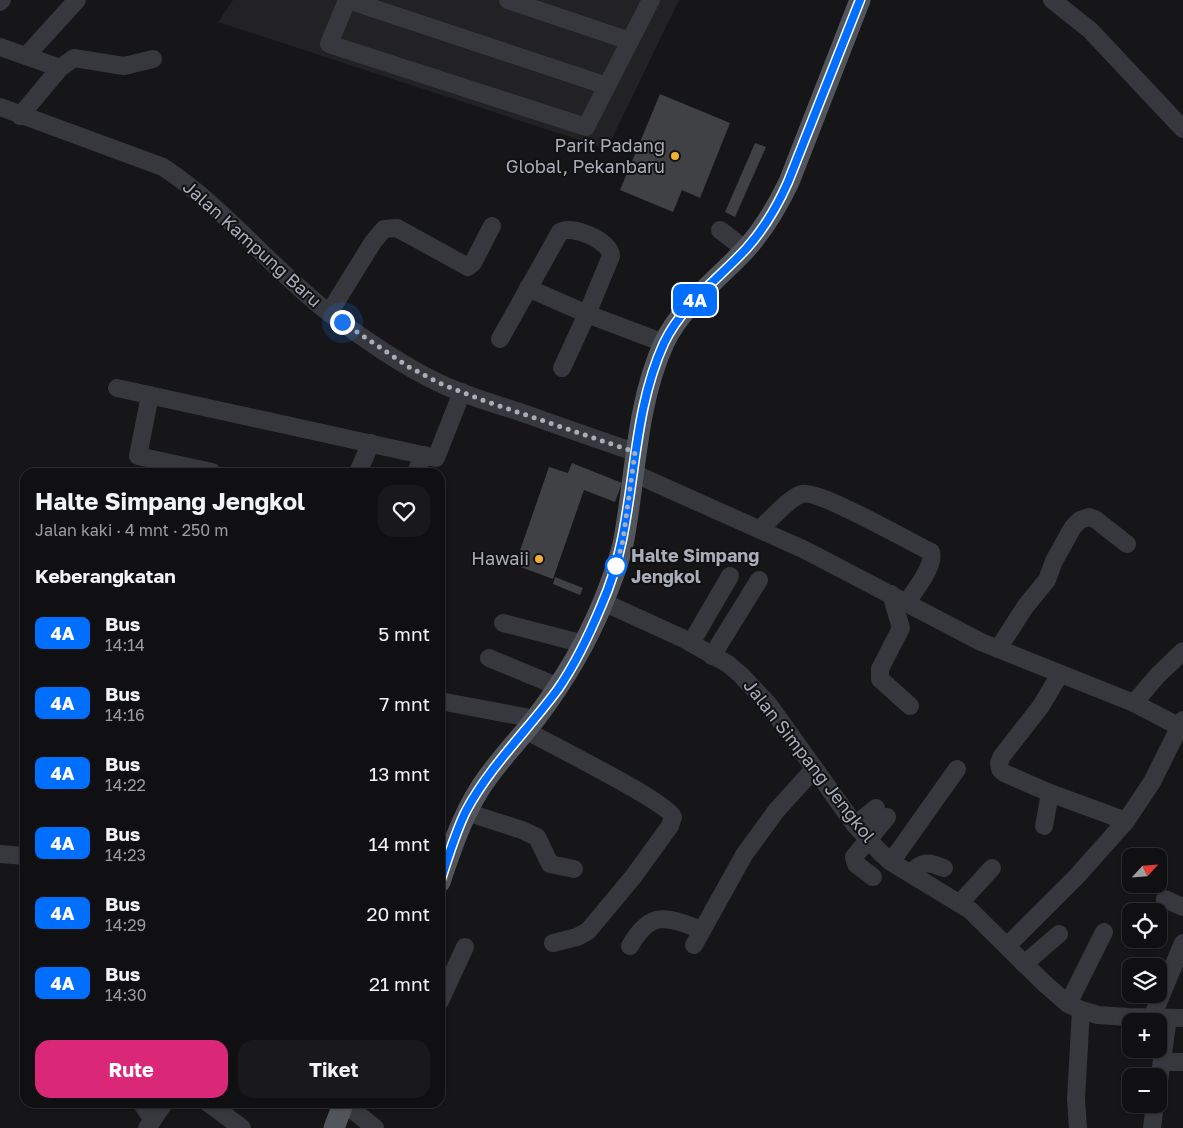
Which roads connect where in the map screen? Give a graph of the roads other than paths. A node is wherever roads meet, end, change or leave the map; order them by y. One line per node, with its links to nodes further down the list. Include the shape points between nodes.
1 (77, 0): 9 (street)
2 (348, 0): 12 (street); 12 (street, via 329,44 586,127)
3 (508, 0): 7 (street)
4 (652, 0): 7 (street)
5 (860, 0): 18 (main road, via 788,182 769,220)
6 (1052, 0): 15 (street, via 1090,30)
7 (630, 41): 12 (street)
8 (0, 47): 9 (street)
9 (26, 56): 11 (street)
10 (152, 59): 11 (street, via 124,66 74,58)
11 (60, 68): 14 (street)
12 (607, 86)
13 (0, 107): 14 (street, Jalan Kampung Baru)
14 (20, 116): 20 (street, Jalan Kampung Baru, via 163,167 225,217)
15 (1183, 129)
16 (492, 226): 20 (street, via 473,264 468,267 397,228 384,229 372,242)
17 (720, 230): 18 (street)
18 (746, 250): 23 (main road, via 688,308)
19 (528, 288): 21 (street); 21 (street, via 560,232 565,229 580,232 603,243 611,253); 22 (street)
20 (329, 313): 26 (street, Jalan Kampung Baru, via 419,373)
21 (587, 314): 23 (street); 24 (street)
22 (500, 339)
23 (664, 343): 29 (main road, via 647,395)
24 (562, 368)
25 (118, 388): 27 (street)
26 (462, 392): 29 (street, Jalan Kampung Baru); 30 (street, via 436,458)
27 (150, 395): 28 (street); 31 (street, via 138,456)
28 (371, 443): 30 (street); 32 (street)
29 (635, 452): 34 (main road)
30 (424, 455): 33 (street)
31 (192, 468)
32 (360, 468)
33 (418, 468)
34 (633, 473): 35 (street); 40 (main road, via 623,540)
35 (760, 528): 39 (street); 41 (street, via 803,493 814,494 839,505 931,552 930,567)
36 (1127, 544): 47 (street, via 1096,519 1080,520 1054,561 1047,580)
37 (730, 576): 45 (street)
38 (759, 580): 49 (street)
39 (891, 594): 41 (street); 44 (street)
40 (603, 602): 45 (street, Jalan Simpang Jengkol); 46 (main road)
41 (907, 602): 42 (street)
42 (925, 612): 44 (street); 47 (street)
43 (503, 623): 46 (street)
44 (901, 628): 55 (street, via 880,676 884,684)
45 (691, 643): 49 (street, Jalan Simpang Jengkol)
46 (584, 644): 52 (main road)
47 (998, 649): 51 (street)
48 (1183, 651): 54 (street)
49 (712, 656): 58 (street, Jalan Simpang Jengkol, via 752,685)
50 (489, 658): 52 (street)
51 (1060, 674): 54 (street); 60 (street, via 999,763 1004,773)
52 (559, 687): 57 (main road)
53 (445, 702): 57 (street)
54 (1134, 702): 56 (street)
55 (910, 706)
56 (1181, 723): 62 (street, via 1152,782)
57 (530, 725): 61 (main road, via 494,768); 81 (street, via 646,795 673,817 633,877 593,926 580,936)
58 (814, 769): 63 (street, Jalan Simpang Jengkol); 78 (street, via 776,811 744,855)
59 (957, 769): 69 (street)
60 (1050, 793): 62 (street); 64 (street)
61 (466, 812): 66 (main road); 72 (street, via 537,837 550,864)
62 (1126, 821): 85 (street, via 1078,875)
63 (855, 825): 65 (street, Jalan Simpang Jengkol); 65 (street, via 882,812)
64 (1044, 826)
65 (868, 840): 69 (street, Jalan Simpang Jengkol); 74 (street, via 854,857 856,864)
66 (445, 853)
67 (0, 854): 68 (street)
68 (20, 856)
69 (891, 862): 73 (street, Jalan Simpang Jengkol)
70 (944, 868): 73 (street, via 926,862)
71 (992, 868): 76 (street)
72 (574, 869)
73 (911, 874): 76 (street, Jalan Simpang Jengkol)
74 (873, 877)
75 (1165, 899): 77 (street)
76 (960, 903): 85 (street, Jalan Simpang Jengkol)
77 (1183, 907)
78 (702, 930): 83 (street); 84 (street, via 676,920 655,919 640,930)
79 (1104, 932): 89 (street)
80 (1059, 934): 87 (street)
81 (553, 943)
82 (1183, 943): 90 (street)
83 (694, 945)
84 (630, 946)
85 (1006, 946): 87 (street, Jalan Simpang Jengkol)
86 (465, 947): 88 (street)
87 (1024, 964): 89 (street, Jalan Simpang Jengkol)
88 (445, 990)
89 (1075, 1007): 90 (street, via 1098,1015); 104 (street)
90 (1168, 1018): 91 (street)
91 (1162, 1062): 92 (street); 93 (street)
92 (1183, 1062)
93 (1161, 1068)
94 (143, 1108): 100 (street)
95 (161, 1108): 100 (street)
96 (215, 1108): 101 (street)
97 (342, 1108): 102 (main road)
98 (350, 1108): 103 (street)
99 (1154, 1113): 105 (street)
100 (149, 1124)
101 (242, 1128)
102 (334, 1128)
103 (375, 1128)
104 (1078, 1128)
105 (1152, 1128)

